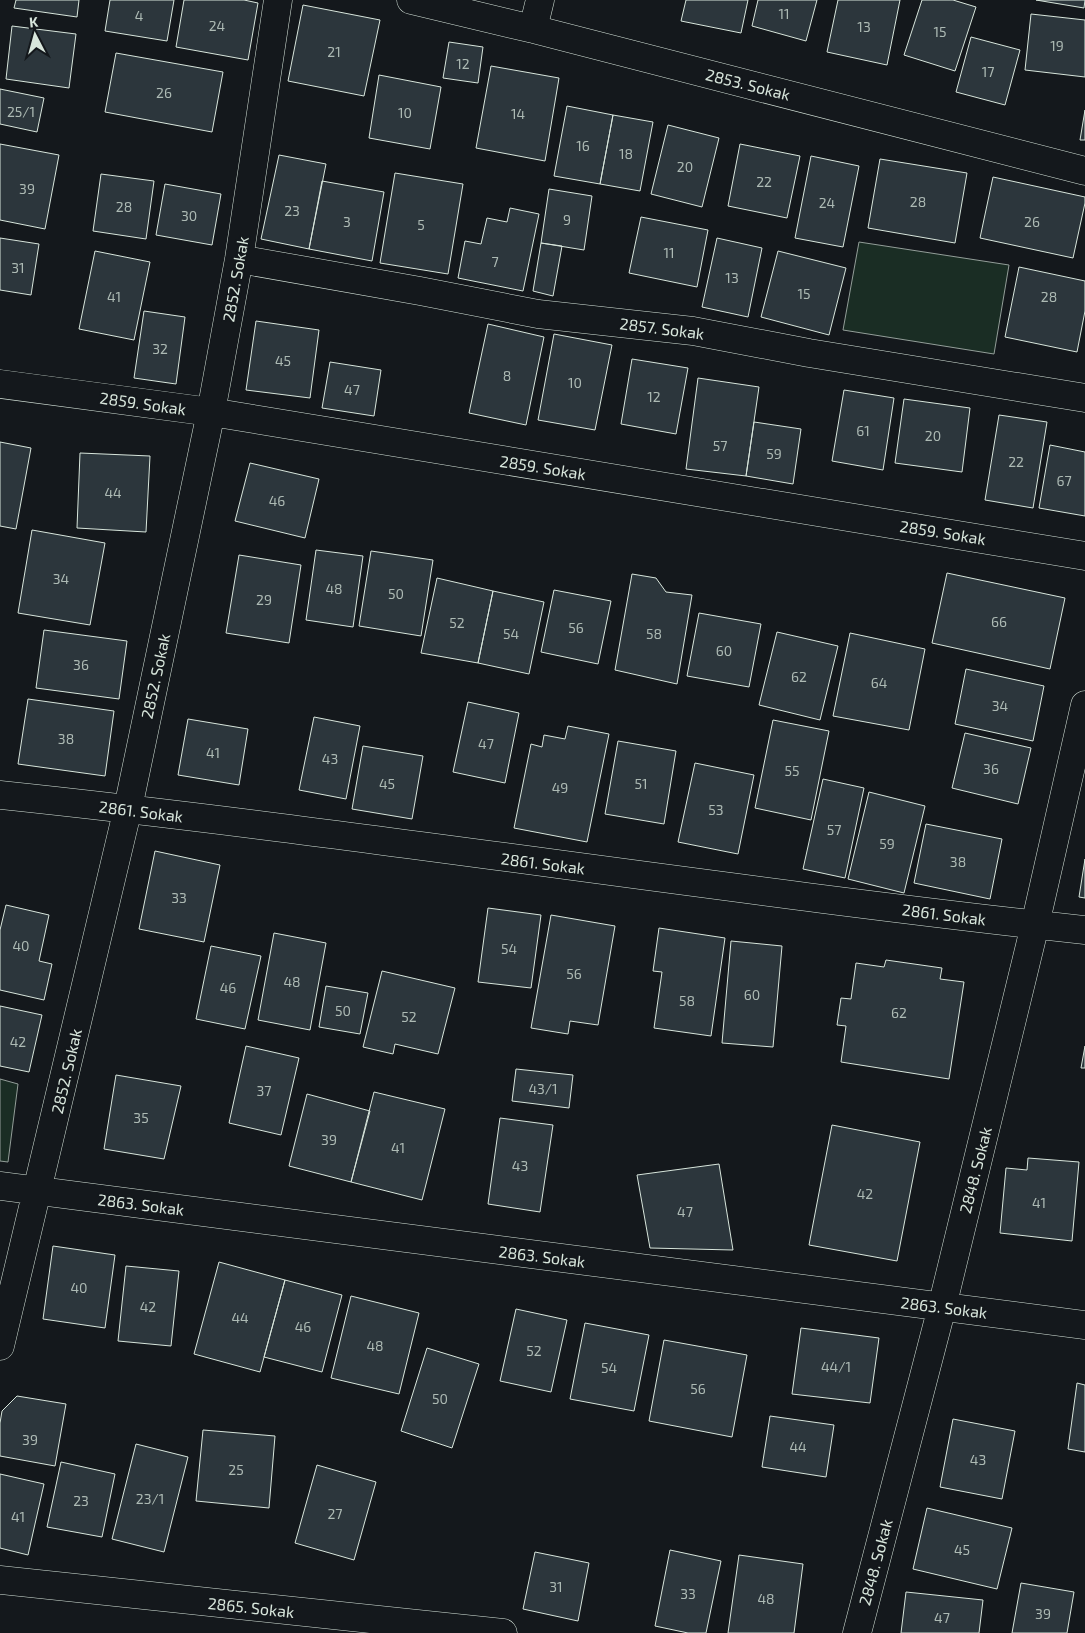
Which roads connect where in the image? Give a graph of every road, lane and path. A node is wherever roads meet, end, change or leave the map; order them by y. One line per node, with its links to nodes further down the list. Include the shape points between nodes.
1 (278, 0): 6 (street, 2852. Sokak)
2 (411, 0): 4 (street, 2853. Sokak)
3 (540, 0): 4 (street)
4 (533, 29): 5 (street, 2853. Sokak)
5 (1085, 171)
6 (239, 259): 8 (street, 2857. Sokak, via 538,314 692,331); 9 (street, 2852. Sokak)
7 (0, 384): 9 (street, 2859. Sokak)
8 (1085, 398)
9 (211, 412): 10 (street, 2859. Sokak); 13 (street, 2852. Sokak)
10 (1085, 556)
11 (1085, 705): 14 (street, 2848. Sokak)
12 (0, 795): 13 (street, 2861. Sokak)
13 (128, 808): 14 (street, 2861. Sokak); 17 (street, 2852. Sokak)
14 (1035, 925): 15 (street, 2861. Sokak); 18 (street, 2848. Sokak)
15 (1085, 930)
16 (0, 1186): 17 (street, 2863. Sokak)
17 (38, 1190): 18 (street, 2863. Sokak); 20 (street, 2852. Sokak)
18 (942, 1307): 19 (street, 2863. Sokak); 23 (street, 2848. Sokak)
19 (1085, 1325)
20 (0, 1346)
21 (0, 1580): 22 (street, 2865. Sokak)
22 (503, 1633)
23 (857, 1633)

